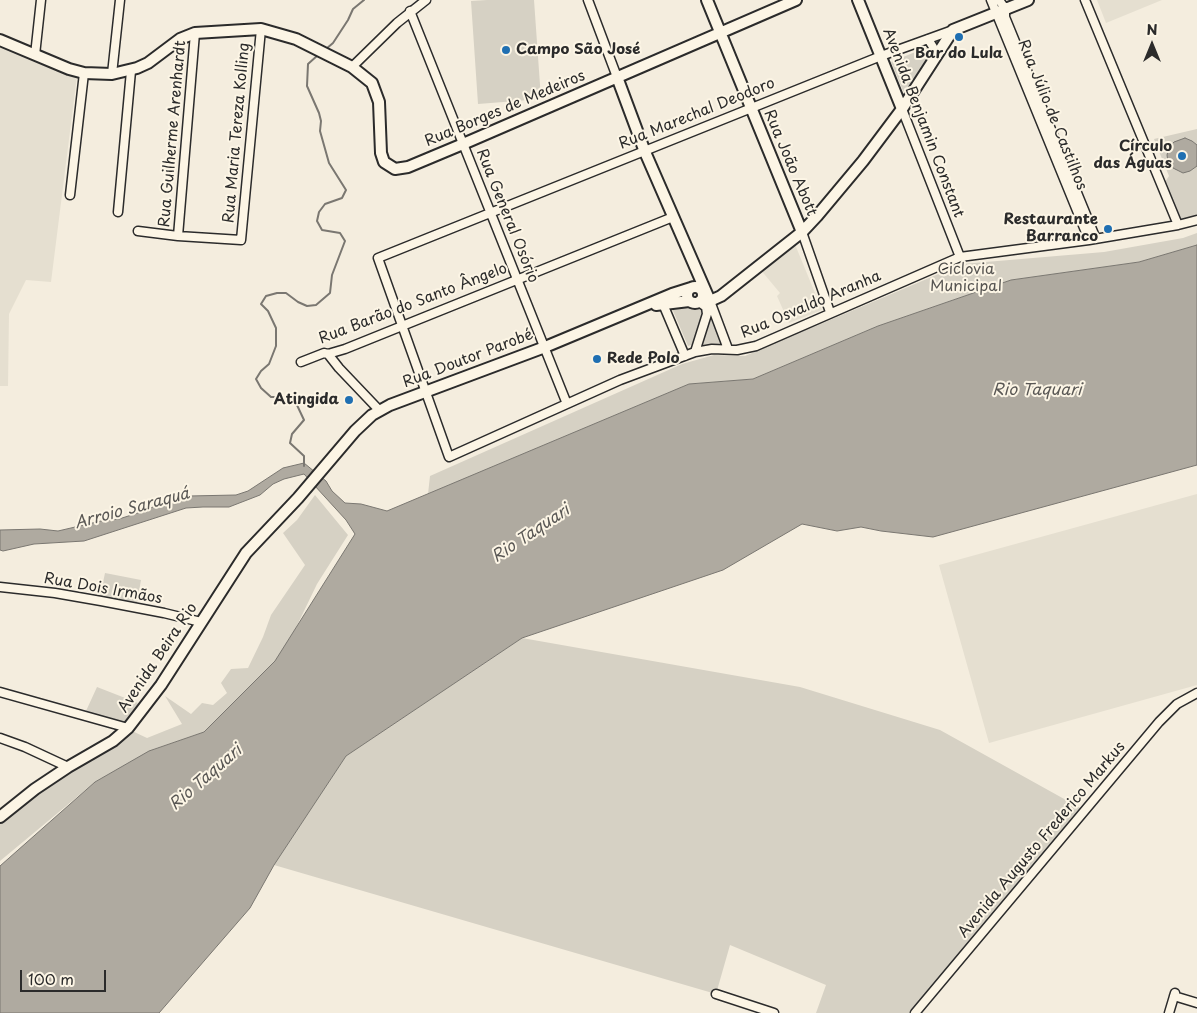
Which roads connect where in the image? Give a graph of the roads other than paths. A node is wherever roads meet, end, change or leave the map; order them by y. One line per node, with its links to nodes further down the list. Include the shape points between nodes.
1 (41, 0): 22 (street)
2 (120, 0): 28 (street)
3 (426, 0): 13 (street)
4 (588, 0): 29 (street)
5 (707, 0): 17 (main road, Rua João Abott)
6 (796, 0): 17 (main road, Rua Borges de Medeiros)
7 (858, 0): 23 (main road, Avenida Benjamin Constant)
8 (991, 0): 14 (street, Rua Júlio de Castilhos)
9 (999, 0): 12 (street, via 1004,7)
10 (1028, 0): 12 (main road, Rua Marechal Deodoro)
11 (1085, 0): 39 (street)
12 (1010, 8): 14 (main road, Rua Marechal Deodoro); 21 (street, Rua Júlio de Castilhos, via 1005,11 1005,17)
13 (410, 11): 25 (street); 32 (street, Rua General Osório)
14 (996, 12): 16 (main road, Rua Marechal Deodoro); 21 (street, Rua Júlio de Castilhos)
15 (261, 29): 18 (main road, Rua Borges de Medeiros); 25 (main road, Rua Borges de Medeiros, via 296,39); 42 (street, Rua Maria Tereza Kolling, via 241,240)
16 (953, 30): 19 (street, Rua Marechal Deodoro); 24 (main road)
17 (720, 32): 29 (main road, Rua Borges de Medeiros); 31 (main road, Rua João Abott)
18 (195, 33): 26 (main road, via 180,38); 42 (street, Rua Guilherme Arenhardt)
19 (928, 38): 23 (street, Rua Marechal Deodoro); 24 (street)
20 (0, 40): 22 (main road)
21 (1016, 53): 43 (street, Rua Júlio de Castilhos)
22 (35, 55): 27 (main road)
23 (881, 56): 30 (main road, Avenida Benjamin Constant); 31 (street, Rua Marechal Deodoro)
24 (935, 56): 30 (main road, via 913,94 903,100)
25 (352, 67): 32 (main road, Rua Borges de Medeiros, via 367,78 377,92 384,162 395,169 408,167)
26 (131, 71): 28 (main road); 35 (street)
27 (84, 72): 28 (main road); 34 (street)
28 (112, 74)
29 (617, 77): 32 (main road, Rua Borges de Medeiros); 33 (main road)
30 (900, 108): 41 (main road, via 830,202); 44 (street, Avenida Benjamin Constant)
31 (751, 109): 33 (street, Rua Marechal Deodoro); 41 (main road, Rua João Abott)
32 (463, 144): 36 (street, Rua General Osório)
33 (645, 152): 36 (street, Rua Marechal Deodoro); 37 (main road)
34 (70, 195)
35 (118, 212)
36 (491, 213): 45 (street, Rua General Osório); 50 (street, Rua Marechal Deodoro, via 378,258)
37 (674, 217): 45 (street, Rua Barão do Santo Ângelo); 46 (main road, via 696,270)
38 (1197, 220): 39 (street, Rua Osvaldo Aranha)
39 (1178, 225): 43 (street, Rua Osvaldo Aranha)
40 (138, 232): 42 (street)
41 (802, 232): 46 (main road, via 727,290); 49 (street, Rua João Abott)
42 (178, 236)
43 (1092, 240): 44 (street, Rua Osvaldo Aranha)
44 (960, 257): 49 (street, Rua Osvaldo Aranha)
45 (518, 279): 50 (street, Rua Barão do Santo Ângelo); 51 (street, Rua General Osório)
46 (699, 295): 47 (main road, Rua Doutor Parobé); 48 (main road, Rua Doutor Parobé); 52 (street); 53 (street, via 707,314)
47 (662, 304): 48 (main road, Rua Doutor Parobé); 55 (street)
48 (645, 306): 51 (main road, Rua Doutor Parobé)
49 (830, 312): 52 (street, Rua Osvaldo Aranha, via 756,346)
50 (402, 325): 54 (street, Rua Barão do Santo Ângelo); 57 (street)
51 (545, 346): 57 (main road, Rua Doutor Parobé); 58 (street, Rua General Osório)
52 (728, 349): 53 (street, Rua Osvaldo Aranha)
53 (695, 352): 55 (street, Rua Osvaldo Aranha)
54 (328, 354): 56 (street, Rua Barão do Santo Ângelo); 59 (street)
55 (685, 356): 58 (street, Rua Osvaldo Aranha)
56 (301, 362)
57 (426, 390): 58 (street, Rua Osvaldo Aranha, via 449,457); 59 (main road, Rua Doutor Parobé)
58 (567, 404)
59 (380, 410): 60 (main road, Rua Doutor Parobé, via 355,431)
60 (322, 470): 62 (main road, Avenida Beira Rio, via 246,553)
61 (0, 586): 62 (street, Rua Dois Irmãos, via 82,598)
62 (201, 622): 65 (main road, Avenida Beira Rio, via 161,685)
63 (0, 692): 65 (street)
64 (1197, 693): 72 (street, Avenida Augusto Frederico Markus, via 1177,704 1159,722)
65 (128, 728): 67 (main road, Avenida Beira Rio, via 114,741)
66 (0, 738): 67 (street)
67 (68, 767): 68 (main road, Avenida Beira Rio)
68 (0, 817)
69 (716, 994): 71 (street)
70 (1197, 1003): 73 (street, via 1175,995)
71 (774, 1013)
72 (915, 1013)
73 (1169, 1013)

